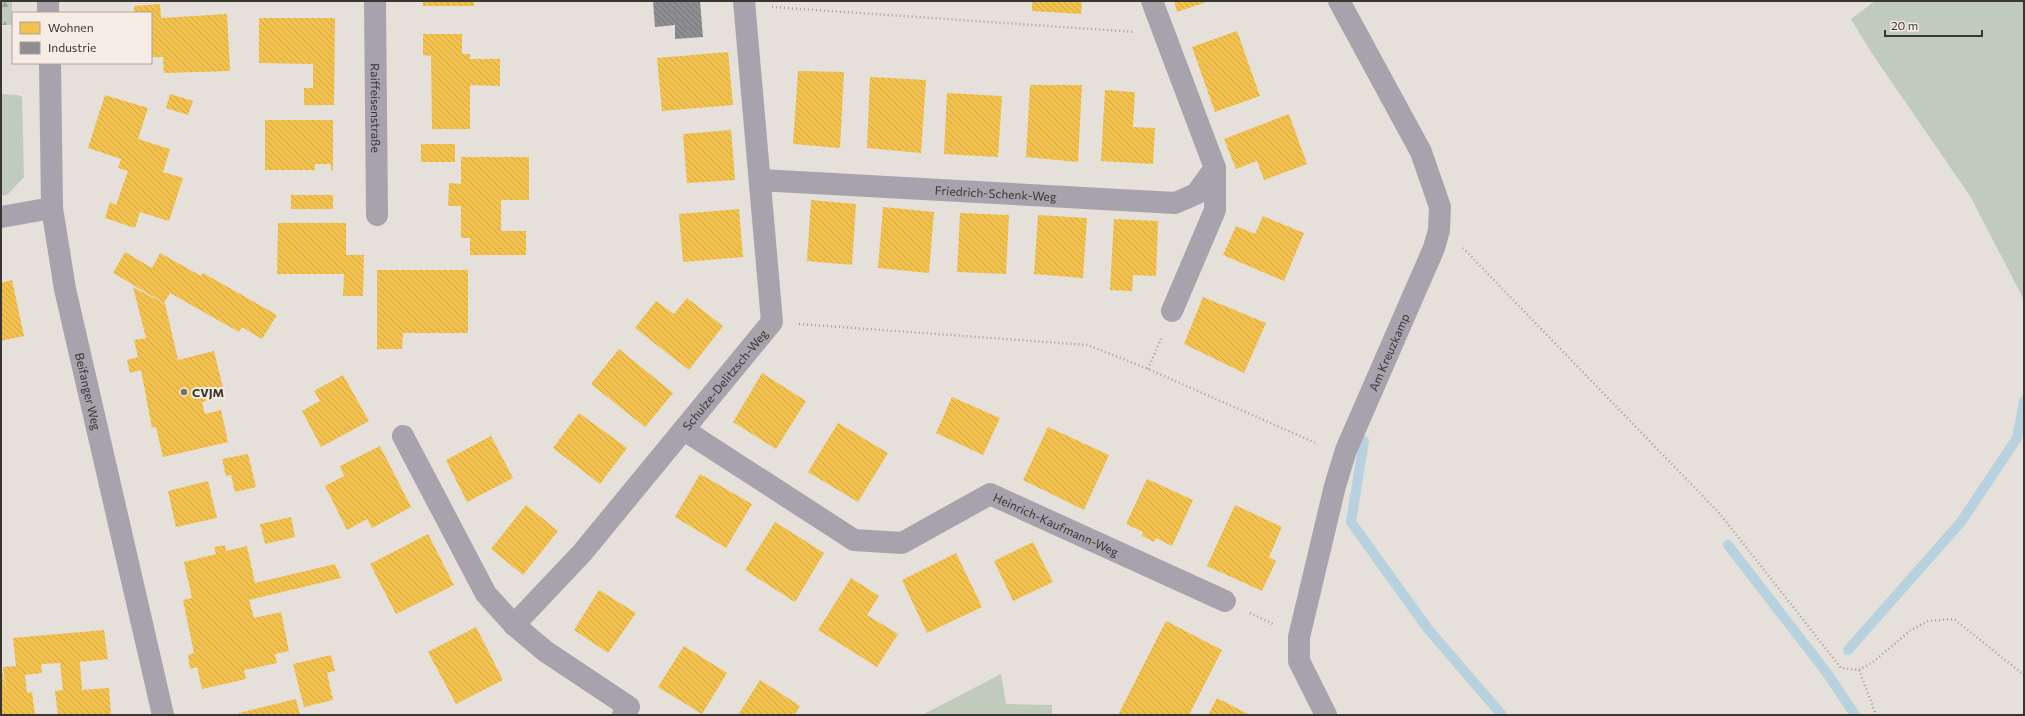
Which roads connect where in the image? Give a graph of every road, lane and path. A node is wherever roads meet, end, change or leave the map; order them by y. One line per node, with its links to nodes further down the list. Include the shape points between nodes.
1 (48, 1): 6 (street)
2 (375, 1): 12 (street, Raiffeisenstraße)
3 (1152, 1): 7 (street)
4 (1339, 1): 14 (street, Am Kreuzkamp, via 1421,152 1440,206)
5 (744, 3): 7 (path, via 1131,32); 10 (street, Schulze-Delitzsch-Weg)
6 (48, 12)
7 (1163, 32): 9 (street)
8 (50, 64): 11 (street, Beifanger Weg)
9 (1215, 168): 10 (street, Friedrich-Schenk-Weg, via 1196,194 1175,203); 15 (street, via 1215,210)
10 (760, 180): 16 (street, Schulze-Delitzsch-Weg)
11 (52, 208): 13 (street); 27 (street, Beifanger Weg, via 65,289)
12 (377, 216)
13 (1, 217)
14 (1439, 230): 20 (street, Am Kreuzkamp, via 1434,248); 24 (path, via 1460,245 1720,514 1841,668)
15 (1172, 311): 17 (path)
16 (772, 322): 17 (path, via 1088,345); 18 (street, Schulze-Delitzsch-Weg)
17 (1148, 369): 20 (path)
18 (684, 430): 21 (street, Heinrich-Kaufmann-Weg, via 854,540 902,542 990,494); 22 (street, Schulze-Delitzsch-Weg, via 582,553)
19 (403, 436): 22 (street, via 486,594)
20 (1344, 456): 23 (street, Am Kreuzkamp)
21 (1225, 601): 23 (path)
22 (514, 625): 26 (street, via 545,651)
23 (1299, 636): 28 (street, Am Kreuzkamp, via 1299,661)
24 (1859, 670): 25 (path, via 1928,621 1954,619); 29 (path)
25 (2024, 675)
26 (632, 712)
27 (163, 715)
28 (1326, 715)
29 (1876, 715)

